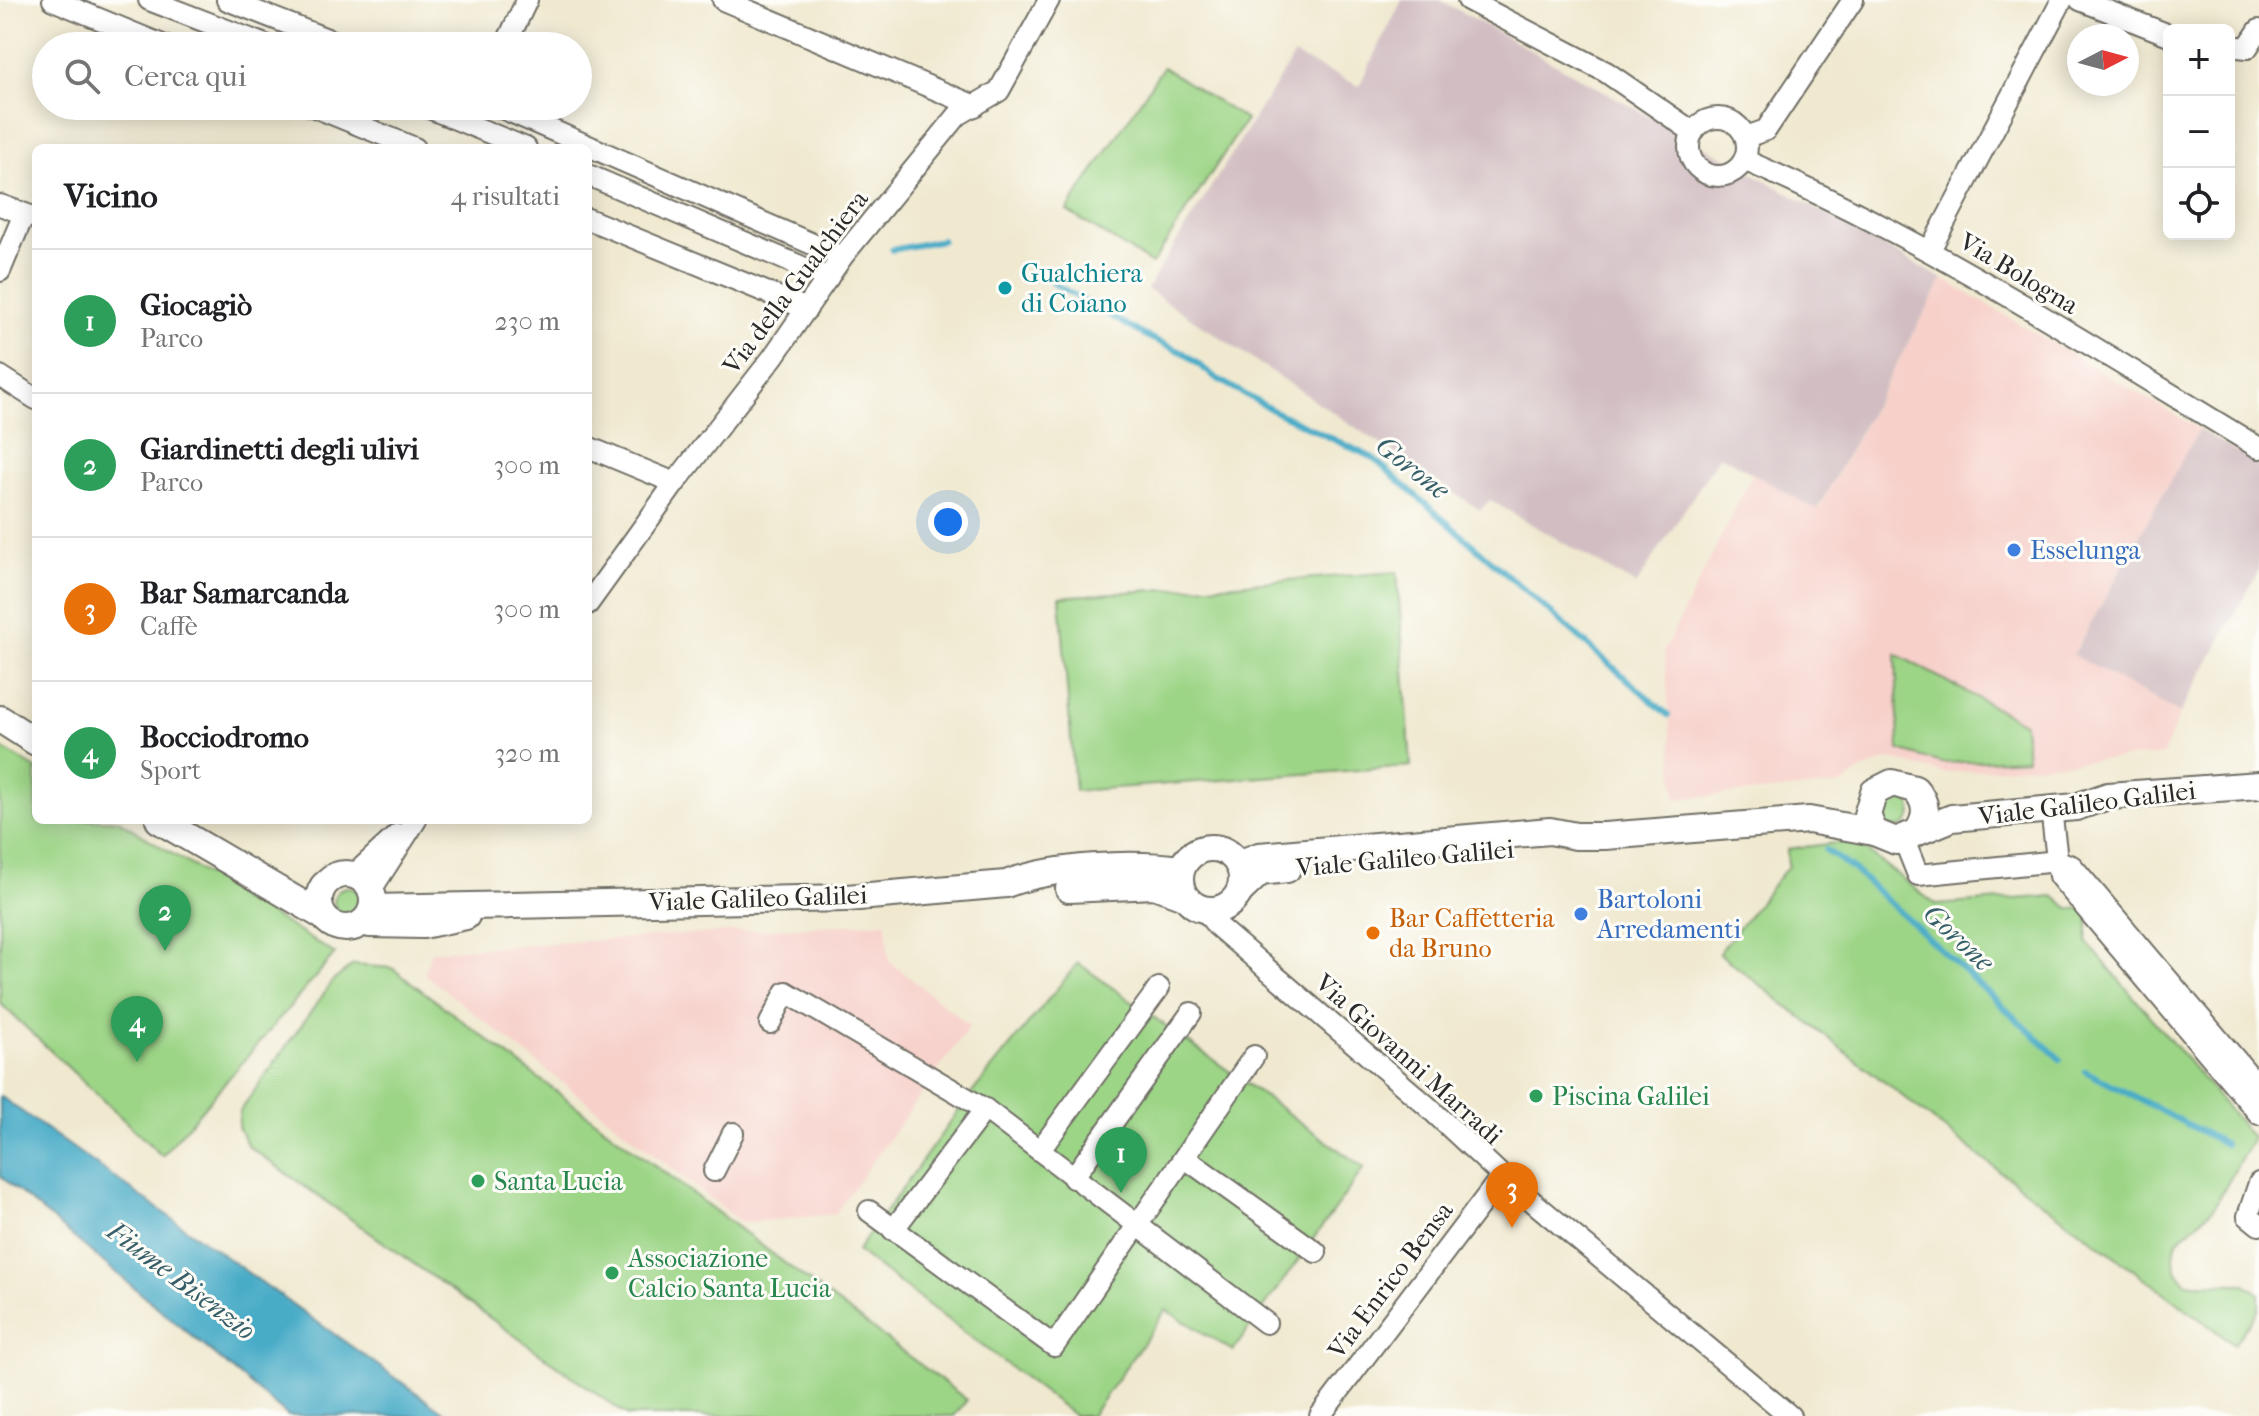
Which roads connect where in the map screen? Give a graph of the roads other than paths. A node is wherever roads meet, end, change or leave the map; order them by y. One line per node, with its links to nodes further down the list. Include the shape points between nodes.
1 (53, 0): 12 (street)
2 (149, 0): 13 (street)
3 (227, 0): 14 (street)
4 (527, 0): 15 (street)
5 (723, 0): 18 (street)
6 (1049, 0): 18 (street, Via della Gualchiera, via 999,91)
7 (1468, 0): 22 (street, via 1606,72)
8 (1853, 0): 23 (street, via 1766,130)
9 (2062, 0): 33 (street)
10 (2080, 0): 16 (street)
11 (2259, 30): 17 (street, via 2247,48)
12 (131, 32)
13 (232, 32)
14 (309, 32)
15 (512, 32)
16 (2163, 33)
17 (2235, 47)
18 (975, 106): 34 (street, Via della Gualchiera, via 958,115)
19 (346, 120): 24 (street)
20 (482, 120): 25 (street)
21 (529, 120): 26 (street)
22 (1693, 132): 23 (street, via 1704,121 1720,117 1736,123); 28 (street, via 1689,149 1701,170 1724,175)
23 (1746, 137): 28 (street)
24 (405, 144)
25 (520, 144)
26 (584, 144)
27 (592, 148): 34 (street)
28 (1744, 160): 33 (street, Via Bologna)
29 (592, 177): 36 (street)
30 (0, 205): 31 (street)
31 (30, 216): 35 (street)
32 (592, 221): 37 (street)
33 (1930, 250): 40 (street, Via Bologna)
34 (842, 257): 36 (street, Via della Gualchiera)
35 (0, 271)
36 (828, 278): 37 (street, Via della Gualchiera)
37 (807, 309): 42 (street, Via della Gualchiera)
38 (0, 376): 39 (street)
39 (32, 396)
40 (2259, 448)
41 (592, 449): 42 (street)
42 (675, 483): 43 (street, Via della Gualchiera)
43 (592, 598)
44 (0, 719): 45 (main road)
45 (32, 739)
46 (2259, 785): 47 (main road, Viale Galileo Galilei, via 2108,796)
47 (2051, 809): 52 (main road, Viale Galileo Galilei, via 1952,818); 53 (street)
48 (166, 824): 55 (main road, Viale Galileo Galilei)
49 (412, 824): 57 (street)
50 (1874, 832): 51 (main road, Viale Galileo Galilei, via 1809,820); 52 (main road, Viale Galileo Galilei, via 1888,840); 52 (main road, via 1867,806 1874,792 1892,783 1908,785 1920,795 1925,814)
51 (1576, 836): 54 (main road, Viale Galileo Galilei, via 1535,832 1259,856); 58 (main road, Viale Galileo Galilei, via 1551,845 1260,872)
52 (1911, 836): 53 (street, via 1910,862 1918,875)
53 (2058, 861): 64 (street, via 2072,866); 66 (street, via 2059,876)
54 (1238, 864): 58 (main road, via 1242,878); 58 (main road, via 1230,854 1207,848 1194,852)
55 (233, 865): 56 (main road, Viale Galileo Galilei); 59 (main road, Viale Galileo Galilei)
56 (328, 881): 57 (main road, Viale Galileo Galilei, via 345,874); 59 (main road, via 318,901)
57 (365, 899): 58 (main road, Viale Galileo Galilei, via 423,925 509,907 847,898 1006,884 1030,890 1154,885); 59 (main road, Viale Galileo Galilei, via 345,929)
58 (1208, 900): 71 (street, Via Giovanni Marradi)
59 (323, 916)
60 (1159, 988): 68 (street)
61 (1191, 1013): 72 (street)
62 (770, 1023): 65 (street, via 786,992)
63 (1254, 1056): 69 (street)
64 (2259, 1087)
65 (985, 1109): 68 (street); 77 (street)
66 (2259, 1114)
67 (733, 1133): 70 (street)
68 (1040, 1150): 72 (street)
69 (1185, 1158): 75 (street); 78 (street)
70 (714, 1171)
71 (1502, 1176): 80 (street, Via Enrico Bensa); 81 (street, Via Giovanni Marradi)
72 (1073, 1178): 75 (street)
73 (2259, 1183): 76 (street, via 2248,1216)
74 (869, 1211): 77 (street)
75 (1139, 1225): 77 (street, via 1054,1346); 79 (street)
76 (2259, 1225)
77 (893, 1230)
78 (1316, 1252)
79 (1266, 1323)
80 (1320, 1416)
81 (1790, 1416)

